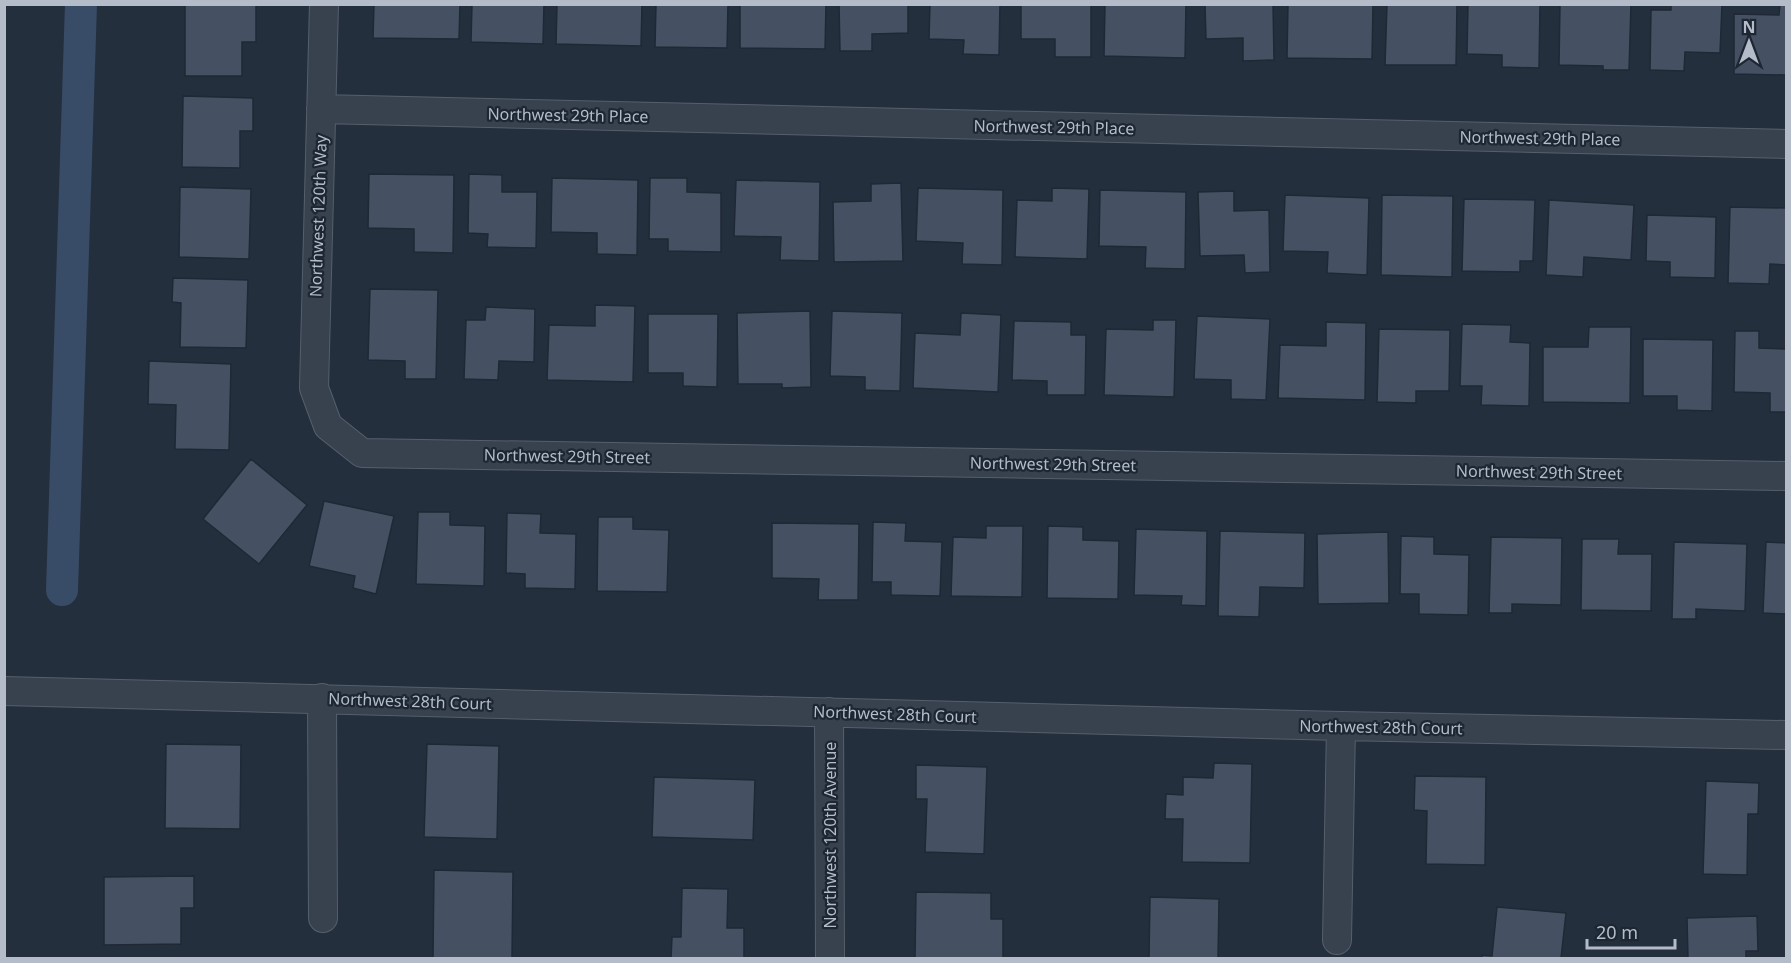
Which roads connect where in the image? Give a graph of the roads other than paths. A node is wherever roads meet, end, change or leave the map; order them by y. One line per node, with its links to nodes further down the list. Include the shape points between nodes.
1 (324, 4): 2 (street, Northwest 120th Way)
2 (321, 109): 3 (street, Northwest 29th Place); 4 (street, Northwest 120th Way, via 314,388)
3 (1786, 144)
4 (328, 426): 5 (street, Northwest 29th Street, via 362,453)
5 (1786, 476)
6 (4, 691): 7 (street, Northwest 28th Court)
7 (322, 698): 8 (street, Northwest 28th Court); 11 (street)
8 (829, 712): 9 (street, Northwest 28th Court); 13 (street, Northwest 120th Avenue)
9 (1341, 726): 10 (street, Northwest 28th Court); 12 (street)
10 (1786, 735)
11 (322, 918)
12 (1337, 940)
13 (830, 958)

